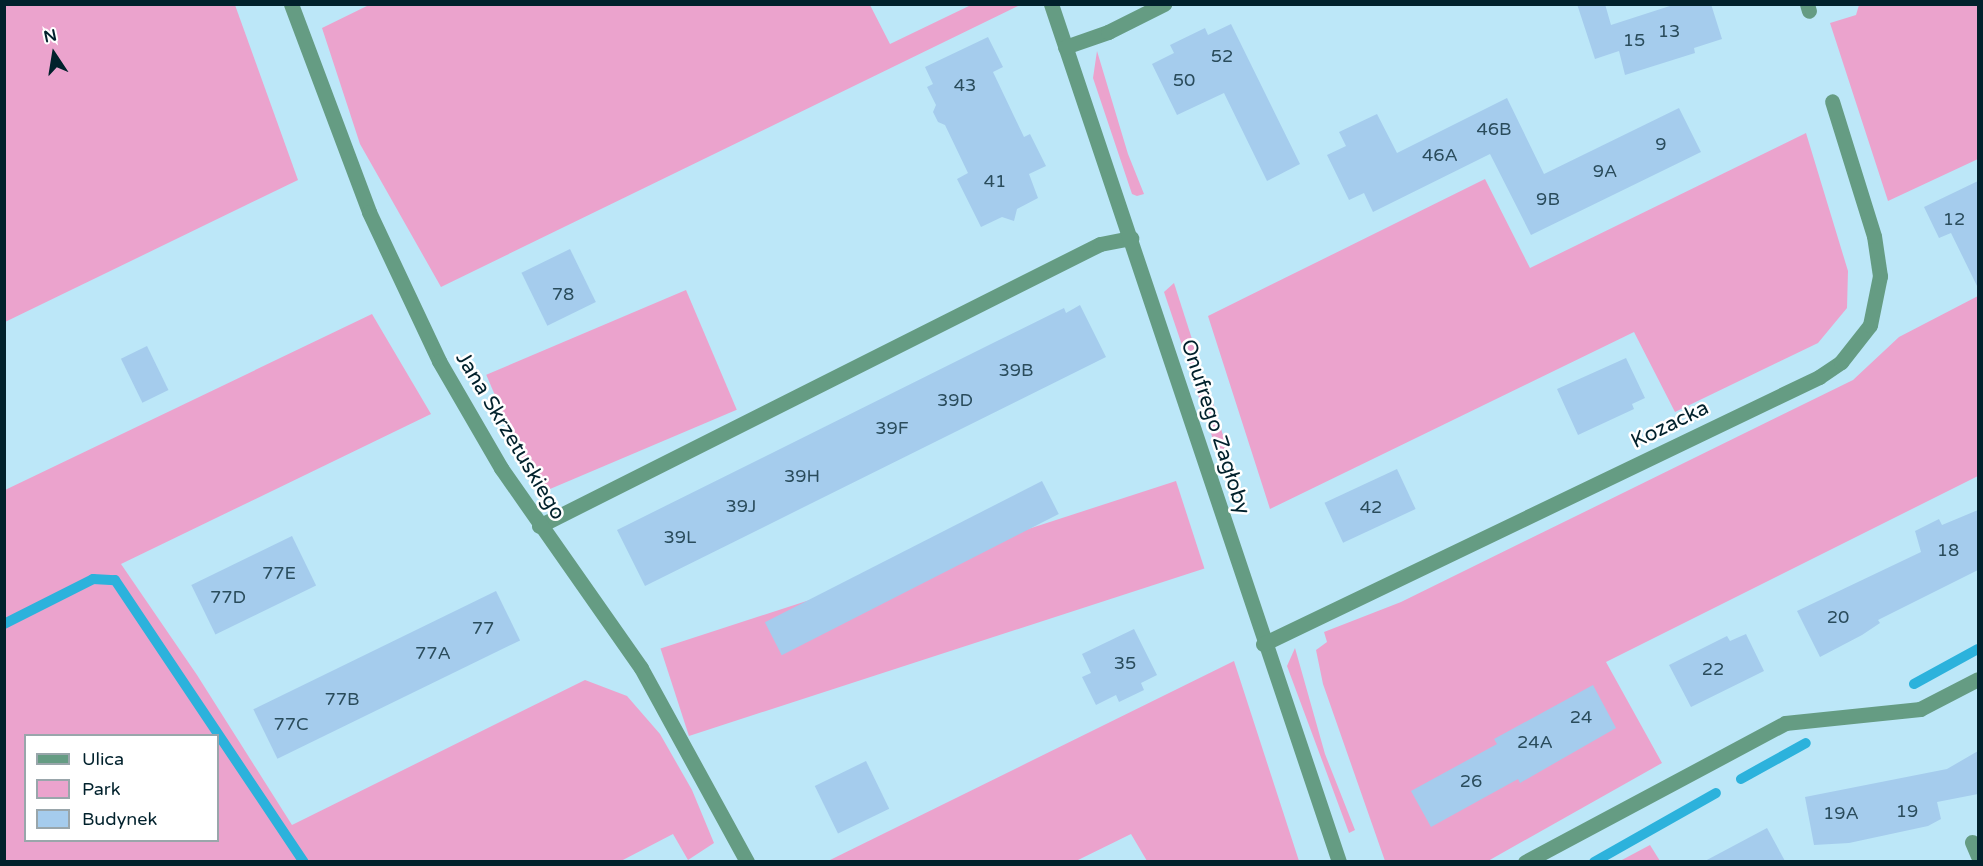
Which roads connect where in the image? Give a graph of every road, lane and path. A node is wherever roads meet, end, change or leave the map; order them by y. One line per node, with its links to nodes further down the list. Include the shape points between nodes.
1 (291, 4): 7 (street, Jana Skrzetuskiego, via 369,212 404,287 466,412)
2 (1051, 4): 4 (street, Onufrego Zagłoby)
3 (1164, 4): 4 (street, via 1108,32)
4 (1065, 47): 6 (street, Onufrego Zagłoby)
5 (1832, 101): 8 (street, Kozacka, via 1874,236 1880,276 1870,325 1841,362 1819,377)
6 (1131, 238): 7 (street, via 1100,244); 8 (street, Onufrego Zagłoby)
7 (539, 526): 10 (street, Jana Skrzetuskiego, via 641,668)
8 (1263, 644): 11 (street, Onufrego Zagłoby)
9 (1978, 679): 12 (street, via 1920,709 1785,723)
10 (747, 861)
11 (1339, 861)
12 (1525, 861)

